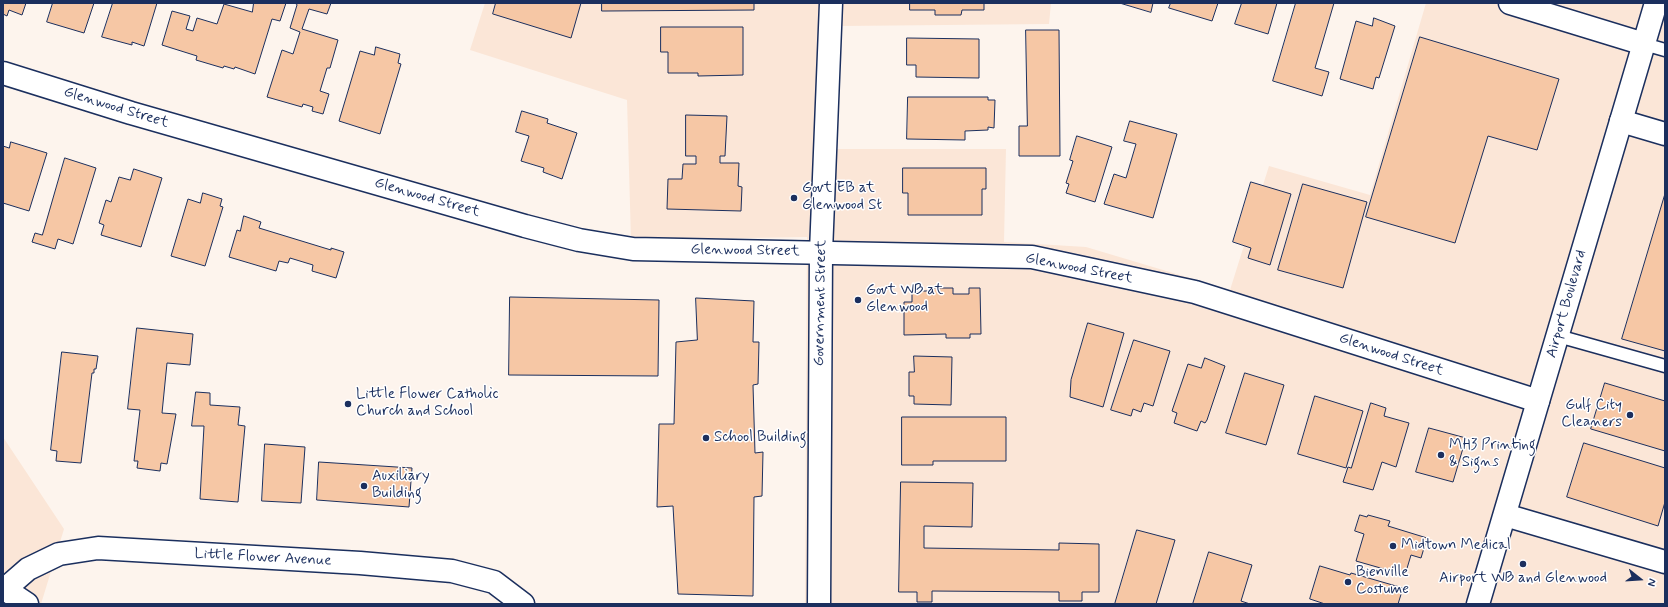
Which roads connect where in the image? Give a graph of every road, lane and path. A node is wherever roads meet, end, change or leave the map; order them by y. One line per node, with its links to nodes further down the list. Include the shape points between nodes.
1 (831, 3): 9 (street, Government Street)
2 (1510, 3): 4 (street)
3 (1656, 3): 4 (street, Airport Boulevard)
4 (1644, 44): 5 (lane); 7 (street, Airport Boulevard)
5 (1665, 50)
6 (3, 73): 9 (street, Glenwood Street, via 131,113 514,224 579,240 633,248)
7 (1621, 121): 8 (street); 10 (street, Airport Boulevard)
8 (1665, 134)
9 (821, 252): 12 (street, Glenwood Street, via 1032,257 1194,292); 18 (street, Government Street)
10 (1558, 336): 11 (lane); 12 (street, Airport Boulevard)
11 (1665, 366)
12 (1538, 401): 13 (street, Airport Boulevard)
13 (1505, 515): 14 (street); 19 (street, Airport Boulevard)
14 (1665, 562)
15 (4, 589): 16 (street); 17 (street, Little Flower Avenue, via 28,569 59,554 98,548 360,563 452,571 494,582)
16 (27, 604)
17 (523, 604)
18 (819, 604)
19 (1478, 604)

